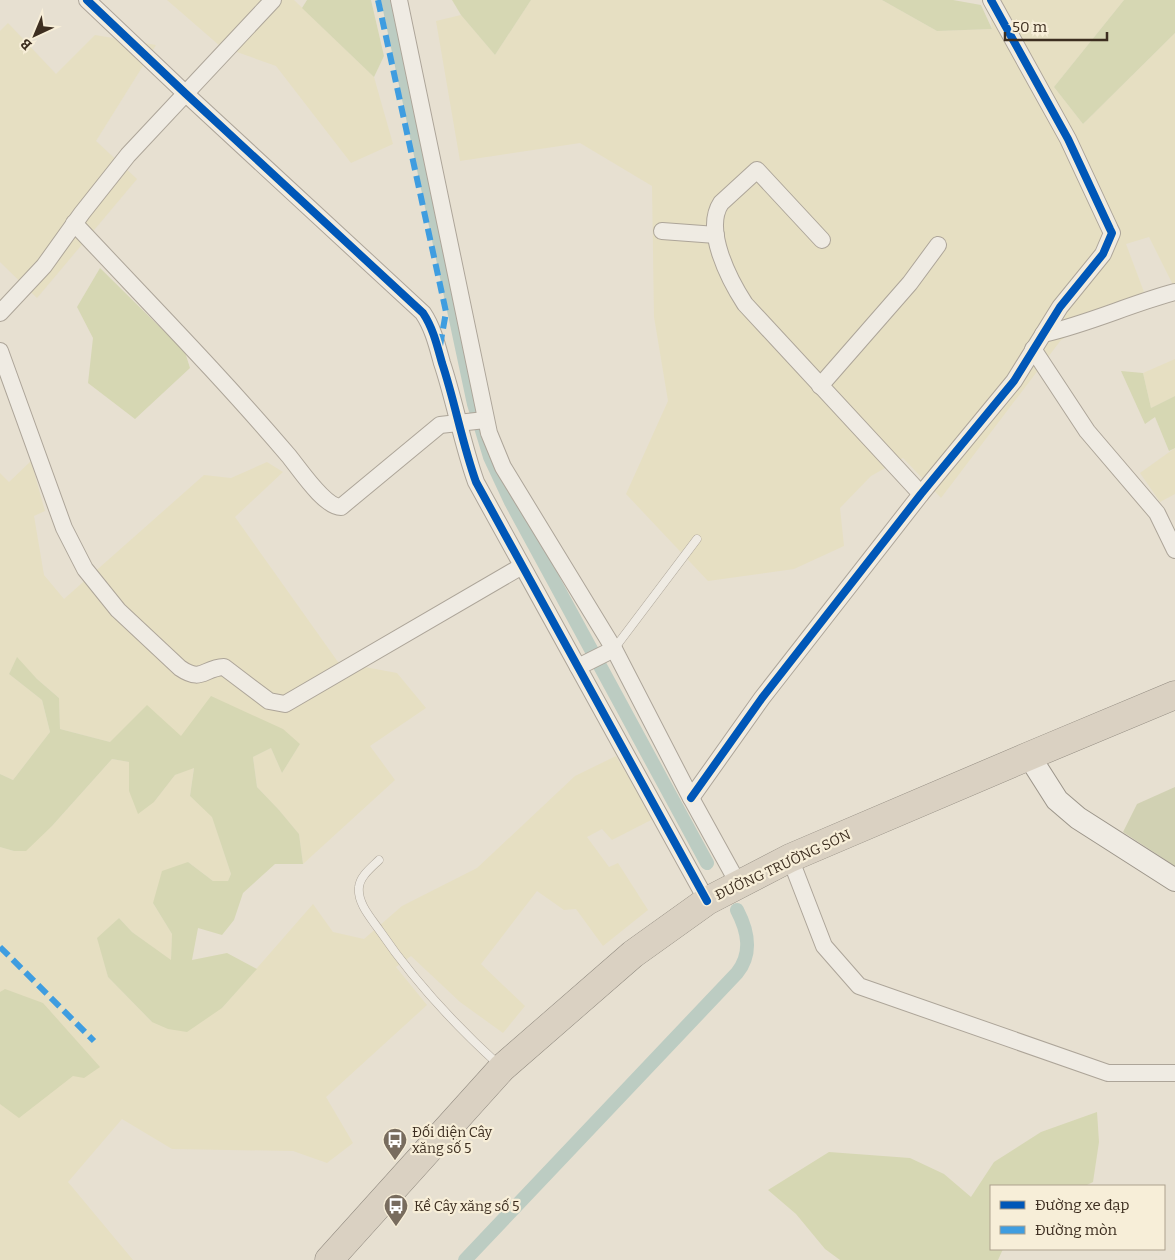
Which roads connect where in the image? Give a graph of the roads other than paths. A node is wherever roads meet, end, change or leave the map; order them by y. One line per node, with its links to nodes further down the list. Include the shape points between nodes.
1 (87, 0): 5 (street)
2 (273, 0): 5 (street)
3 (399, 0): 17 (street)
4 (991, 0): 13 (street, via 1068,139 1112,233 1104,254 1060,307)
5 (185, 93): 6 (street, via 128,155); 18 (street, via 423,312 434,336)
6 (74, 223): 12 (street, via 44,266); 18 (street, via 249,409 320,494 335,507 341,507 440,425)
7 (662, 231): 8 (street)
8 (716, 235): 9 (street, via 717,210 721,203 757,170); 16 (street, via 735,287 746,304)
9 (822, 240)
10 (938, 245): 16 (street, via 910,283)
11 (1175, 292): 13 (street)
12 (0, 313)
13 (1043, 334): 14 (street)
14 (1034, 349): 19 (street, via 1014,380); 21 (street, via 1087,431 1157,513)
15 (0, 351): 22 (street, via 64,528 85,569 118,610 190,674 195,676 224,667 269,701 285,704)
16 (820, 386): 19 (street)
17 (485, 420): 18 (street); 23 (street, via 503,467)
18 (458, 422): 22 (street, via 476,482)
19 (921, 494): 27 (street, via 762,698)
20 (697, 538): 23 (lane)
21 (1175, 550)
22 (522, 566): 24 (street)
23 (614, 649): 24 (street); 27 (street)
24 (578, 667): 32 (street)
25 (1175, 695): 26 (highway, ĐƯỜNG TRƯỜNG SƠN)
26 (1029, 756): 28 (highway, ĐƯỜNG TRƯỜNG SƠN); 30 (street, via 1057,800 1078,818)
27 (690, 798): 31 (street)
28 (790, 858): 31 (highway, ĐƯỜNG TRƯỜNG SƠN); 34 (street, via 824,946 859,986 1108,1073)
29 (379, 860): 33 (lane, via 359,886 361,901 368,914 418,982 464,1033)
30 (1175, 880)
31 (739, 885): 32 (highway, ĐƯỜNG TRƯỜNG SƠN)
32 (707, 901): 33 (highway, ĐƯỜNG TRƯỜNG SƠN, via 633,954)
33 (502, 1068): 35 (highway, ĐƯỜNG TRƯỜNG SƠN)
34 (1175, 1073)
35 (331, 1259)

